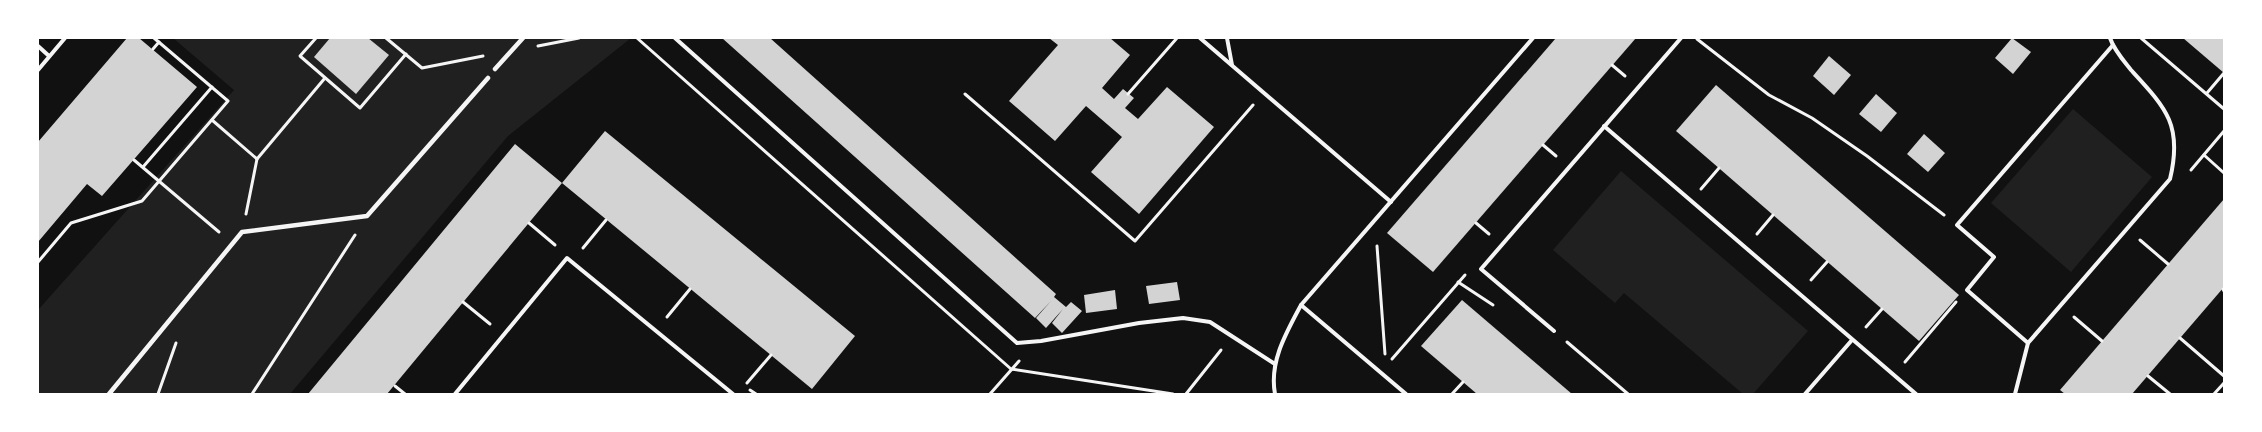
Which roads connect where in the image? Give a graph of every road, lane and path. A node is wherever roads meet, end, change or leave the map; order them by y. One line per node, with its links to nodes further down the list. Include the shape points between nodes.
1 (65, 38): 21 (lane)
2 (154, 38): 16 (path)
3 (316, 38): 28 (path, via 300,56)
4 (386, 38): 20 (path)
5 (523, 38): 25 (street)
6 (637, 38): 91 (path)
7 (675, 38): 82 (lane, via 1017,344 1183,318 1210,322)
8 (1177, 38): 34 (path)
9 (1200, 38): 22 (lane)
10 (1227, 38): 22 (lane)
11 (1533, 38): 49 (lane)
12 (1681, 38): 38 (lane)
13 (1694, 38): 56 (path, via 1769,95 1812,118 1867,156)
14 (2110, 38): 17 (lane)
15 (2141, 38): 35 (path)
16 (159, 42): 19 (path); 31 (path)
17 (2113, 45): 56 (lane); 86 (lane, via 2162,103 2171,122 2174,160 2170,179)
18 (38, 46): 21 (lane)
19 (153, 49)
20 (406, 54): 24 (path); 28 (path, via 360,108)
21 (49, 56): 26 (lane)
22 (1232, 65): 32 (lane)
23 (1612, 65): 30 (path)
24 (422, 68)
25 (495, 69)
26 (38, 70)
27 (2224, 73): 35 (path)
28 (325, 78): 41 (path)
29 (488, 78): 51 (street)
30 (1632, 82)
31 (212, 87): 37 (path, via 228,101); 44 (path)
32 (1264, 93): 33 (path, via 1136,241); 49 (lane)
33 (965, 94)
34 (1128, 94)
35 (2207, 94): 36 (path)
36 (2224, 109)
37 (212, 120): 41 (path); 47 (path)
38 (1604, 126): 79 (lane, via 1481,269); 84 (lane)
39 (1543, 145): 43 (path)
40 (2204, 155): 46 (path)
41 (257, 159): 57 (path)
42 (134, 160): 44 (path)
43 (1562, 162)
44 (143, 167): 47 (path)
45 (1718, 168): 48 (path)
46 (2224, 173)
47 (159, 181): 62 (path); 66 (path, via 142,201 72,223)
48 (1698, 192)
49 (1390, 202): 53 (lane)
50 (1773, 215): 60 (path)
51 (367, 216): 57 (street); 100 (path)
52 (606, 220): 64 (path, via 581,250)
53 (1376, 220): 73 (lane); 88 (path)
54 (529, 223): 63 (path)
55 (1476, 223): 59 (path)
56 (1957, 225): 71 (lane, via 1994,257)
57 (242, 232): 62 (street)
58 (2135, 235): 68 (path)
59 (1495, 239)
60 (1752, 239)
61 (560, 241): 63 (path)
62 (232, 244): 99 (street)
63 (556, 246): 65 (path)
64 (575, 246)
65 (550, 253)
66 (38, 262)
67 (1827, 262): 69 (path)
68 (2168, 264)
69 (1807, 286)
70 (690, 289): 77 (path)
71 (1967, 290): 86 (lane); 90 (path)
72 (464, 302): 78 (path)
73 (1301, 305): 89 (lane, via 1284,335); 109 (lane)
74 (1882, 309): 81 (path)
75 (2068, 312): 85 (path)
76 (497, 318): 78 (path)
77 (665, 319)
78 (491, 325): 80 (path)
79 (1554, 331): 111 (path)
80 (486, 332)
81 (1861, 332)
82 (1232, 336): 89 (lane); 107 (path)
83 (2180, 338): 93 (path)
84 (1852, 340): 112 (lane); 113 (lane)
85 (2102, 341)
86 (2028, 343): 114 (lane)
87 (771, 354): 98 (path)
88 (1385, 356)
89 (1275, 364): 108 (lane)
90 (1901, 366)
91 (1011, 369): 105 (path); 106 (path)
92 (2148, 376): 115 (path)
93 (2224, 376)
94 (738, 380): 98 (path)
95 (1463, 382): 110 (path)
96 (2224, 383): 116 (path)
97 (395, 386): 101 (path)
98 (746, 386): 104 (path)
99 (109, 394)
100 (252, 394)
101 (405, 394)
102 (455, 394): 103 (lane, via 567,258)
103 (733, 394)
104 (756, 394)
105 (990, 394)
106 (1173, 394)
107 (1186, 394)
108 (1275, 394)
109 (1406, 394)
110 (1452, 394)
111 (1628, 394)
112 (1805, 394)
113 (1916, 394)
114 (2015, 394)
115 (2170, 394)
116 (2214, 394)

